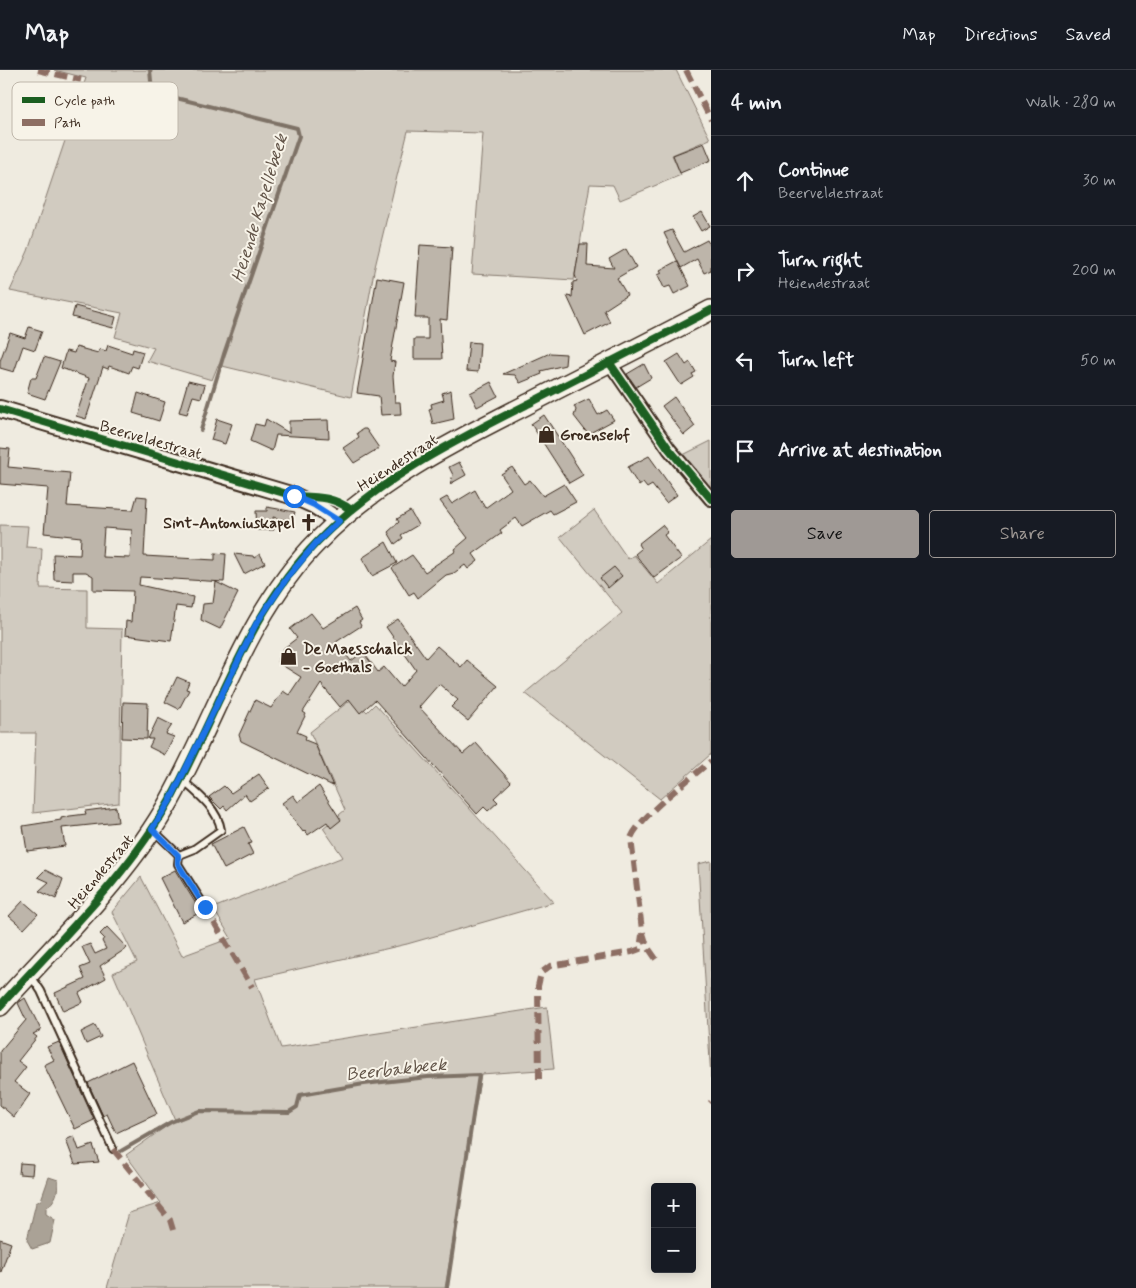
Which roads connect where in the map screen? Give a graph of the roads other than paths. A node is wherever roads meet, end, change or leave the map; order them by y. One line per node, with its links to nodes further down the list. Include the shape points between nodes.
1 (711, 310): 2 (main road, Heiendestraat)
2 (609, 362): 4 (street, via 669,449); 5 (main road, Heiendestraat, via 429,455 381,486)
3 (0, 409): 5 (street, Beerveldestraat, via 294,496)
4 (711, 499)
5 (339, 521): 6 (main road, Heiendestraat, via 287,578 256,624)
6 (181, 779): 7 (main road, Heiendestraat); 8 (lane, via 220,820 221,830 194,849)
7 (152, 829): 8 (lane); 10 (main road, Heiendestraat, via 117,876)
8 (178, 855): 9 (lane, via 178,864)
9 (205, 907)
10 (30, 973): 11 (main road, Heiendestraat); 12 (lane)
11 (0, 1006)
12 (113, 1149)

